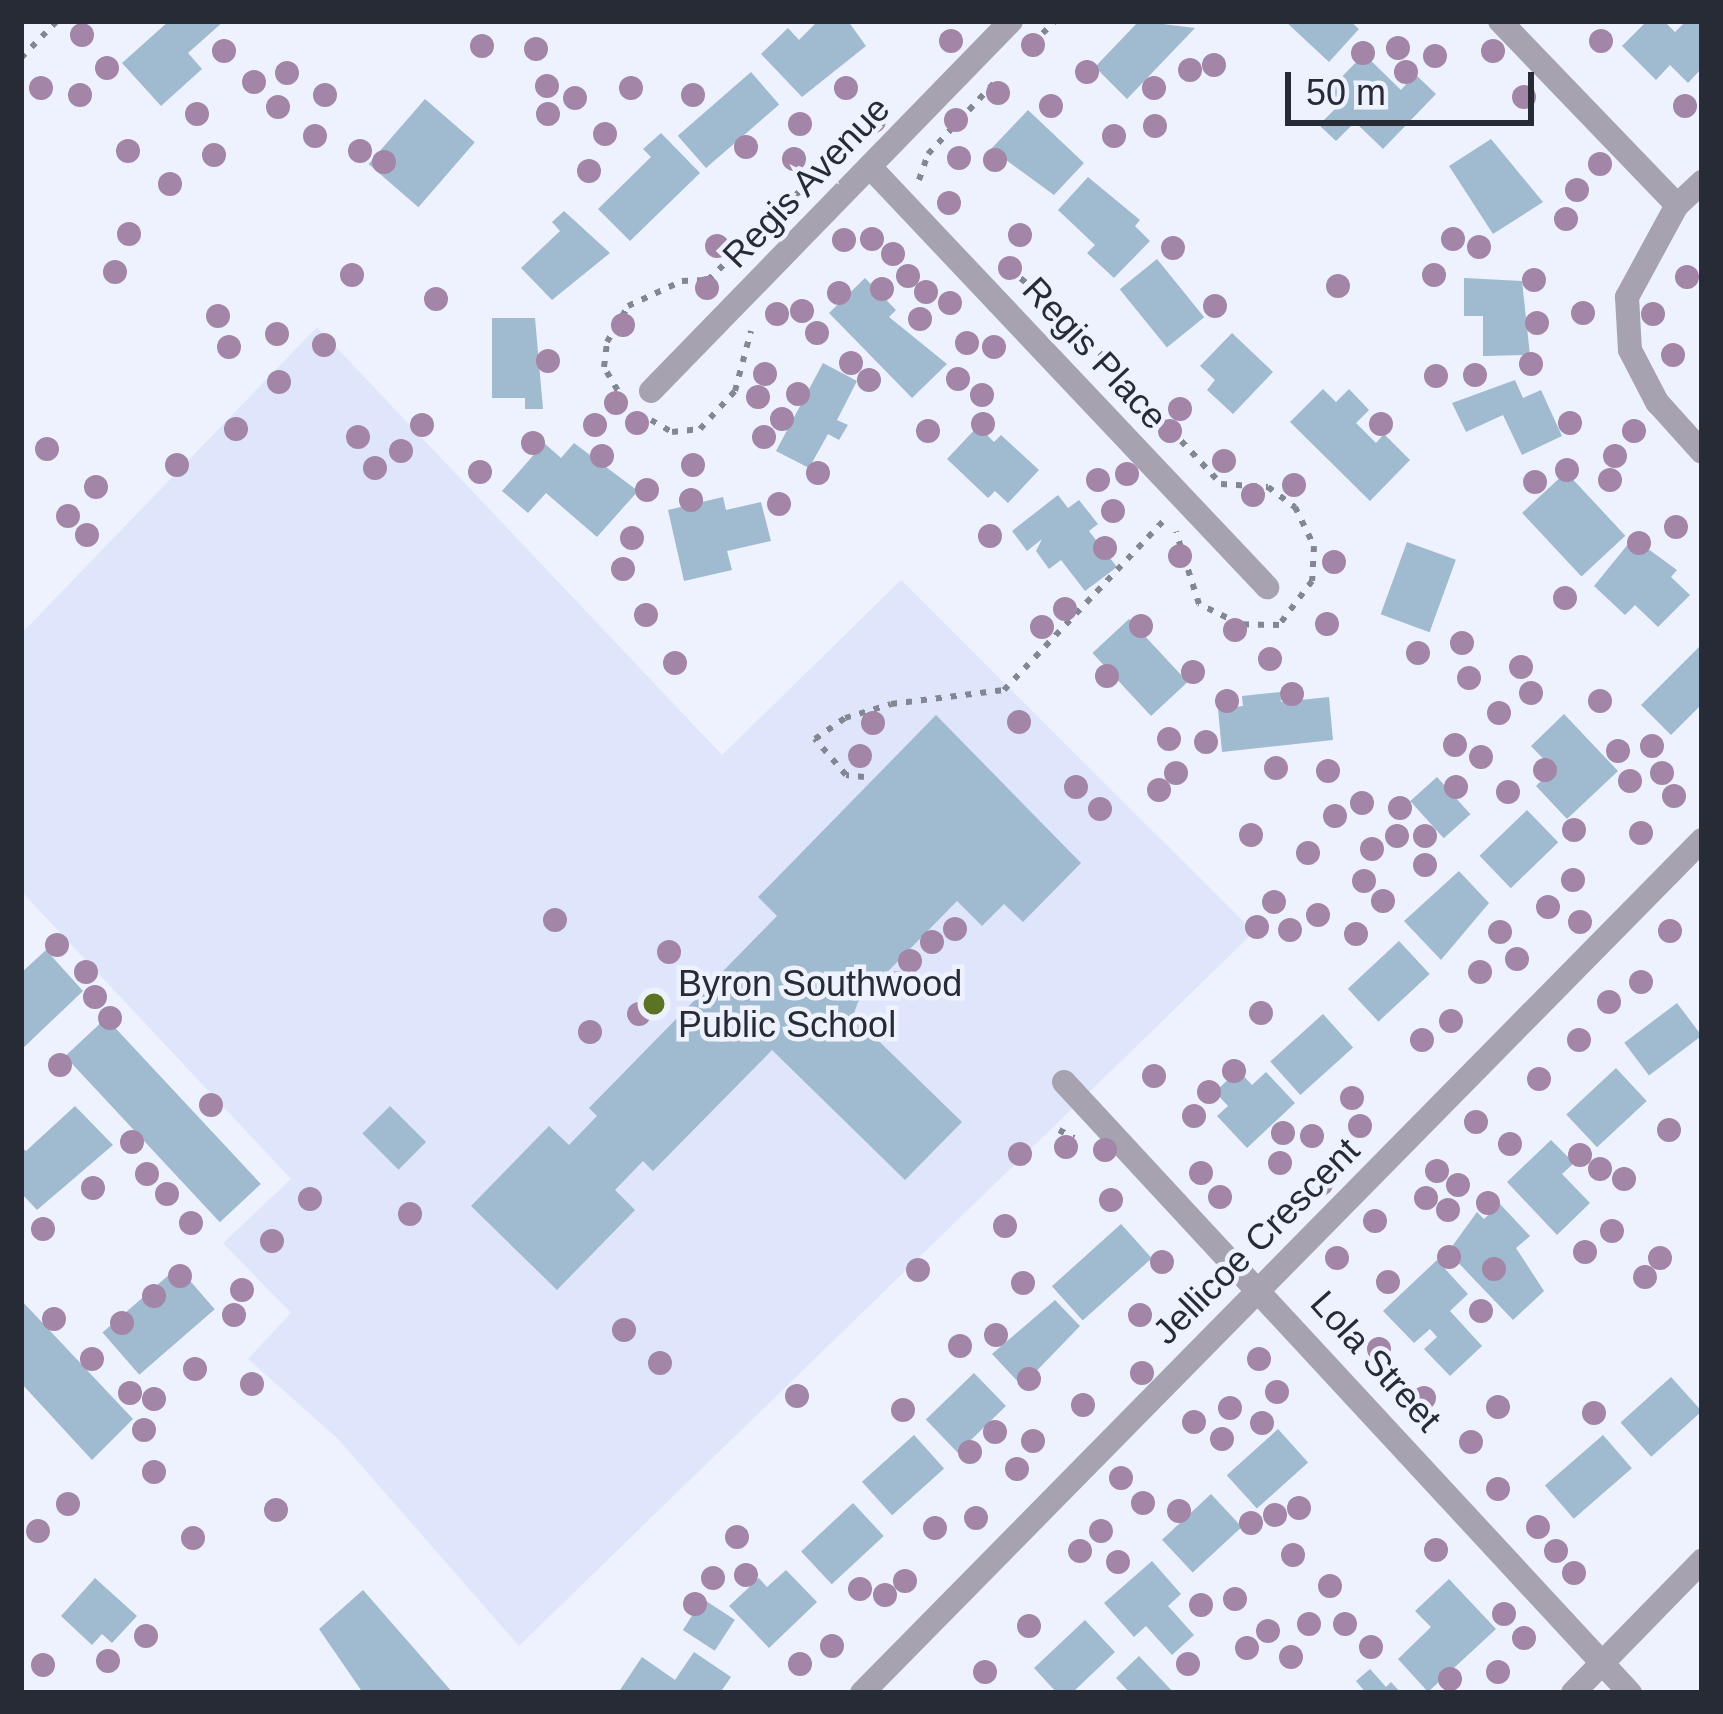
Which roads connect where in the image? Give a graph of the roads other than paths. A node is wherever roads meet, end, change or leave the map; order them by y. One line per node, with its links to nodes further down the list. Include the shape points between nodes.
1 (1010, 21): 3 (street, Regis Avenue)
2 (1500, 21): 5 (street)
3 (871, 168): 6 (street, Regis Avenue); 8 (street, Regis Place)
4 (1702, 182): 5 (street)
5 (1677, 205): 7 (street, via 1627,297 1630,350 1657,402)
6 (651, 392)
7 (1702, 452)
8 (1267, 587)
9 (1702, 840): 11 (street, Jellicoe Crescent)
10 (1064, 1082): 11 (street, Lola Street)
11 (1260, 1288): 13 (street, Lola Street); 14 (street, Jellicoe Crescent)
12 (1702, 1561): 13 (street)
13 (1603, 1664): 15 (street); 16 (street, Lola Street)
14 (862, 1693)
15 (1574, 1693)
16 (1630, 1693)

